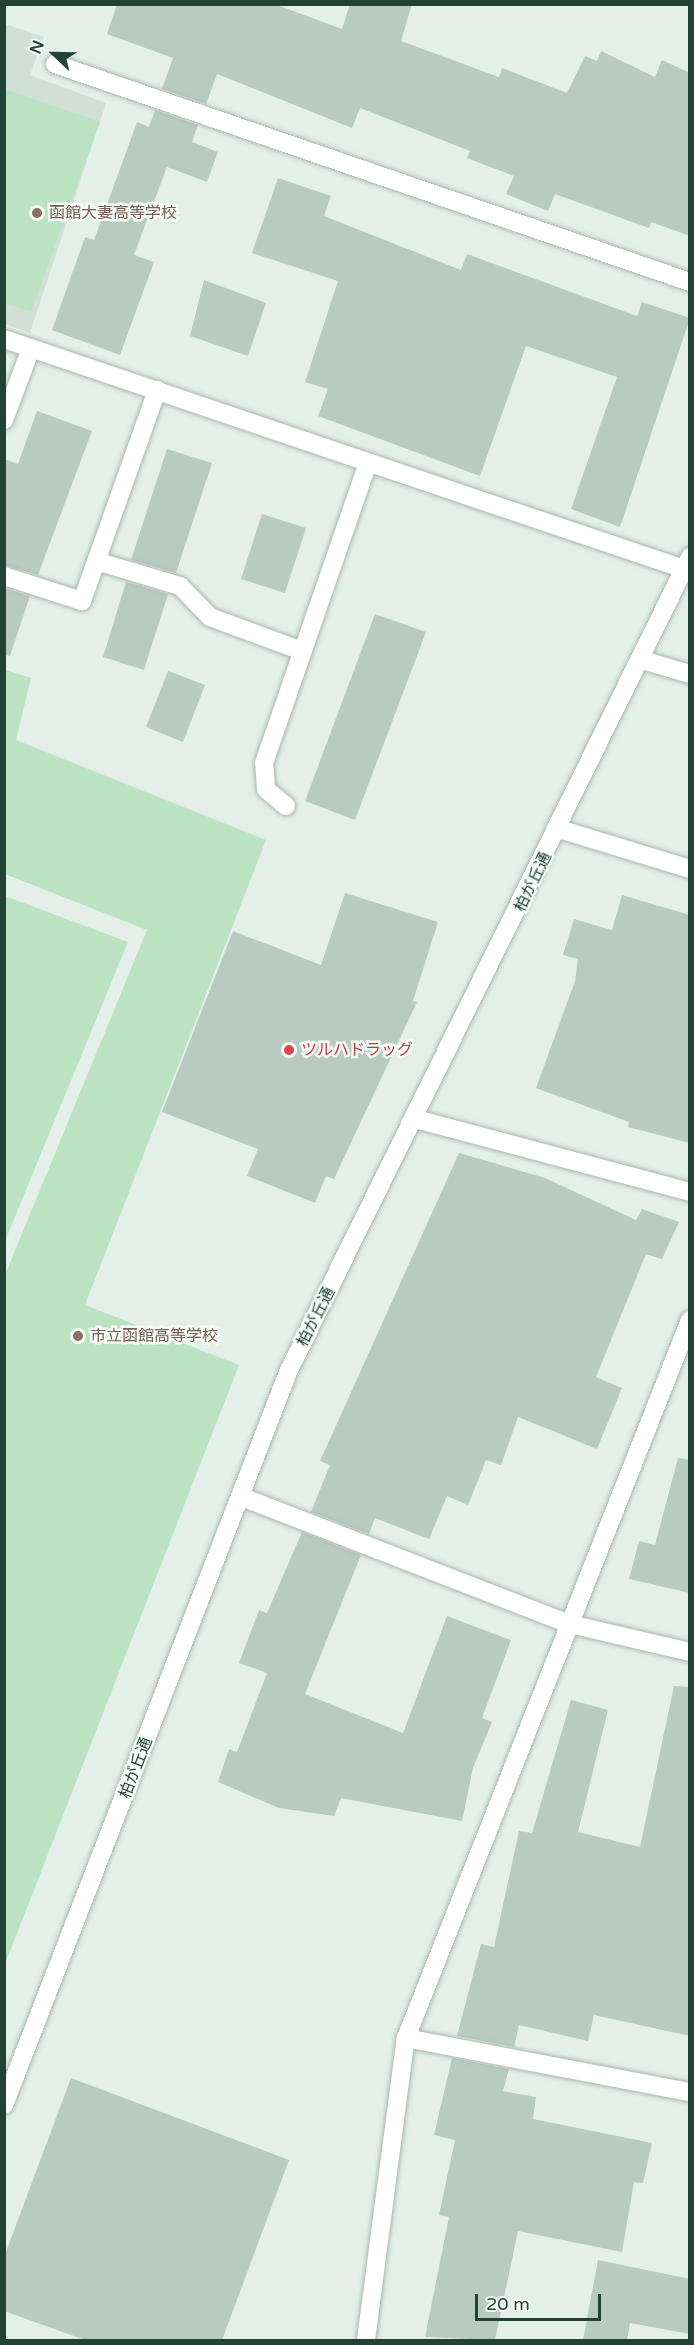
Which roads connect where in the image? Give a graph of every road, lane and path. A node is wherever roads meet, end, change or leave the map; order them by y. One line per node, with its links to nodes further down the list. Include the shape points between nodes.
1 (55, 64): 2 (street)
2 (690, 282)
3 (4, 339): 4 (street)
4 (31, 348): 5 (street); 6 (street)
5 (157, 390): 7 (street); 8 (street)
6 (4, 420)
7 (368, 462): 9 (street); 11 (street)
8 (96, 561): 10 (street, via 82,602); 11 (street, via 180,586 210,617)
9 (687, 563): 12 (street, 柏が丘通)
10 (4, 576)
11 (302, 651): 14 (street, via 264,763 266,789)
12 (642, 660): 13 (street); 15 (street, 柏が丘通)
13 (690, 674)
14 (286, 806)
15 (559, 829): 16 (street); 17 (street, 柏が丘通)
16 (690, 869)
17 (416, 1119): 18 (street); 20 (street, 柏が丘通, via 289,1370)
18 (690, 1192)
19 (690, 1320): 21 (street)
20 (242, 1497): 21 (street); 25 (street, 柏が丘通)
21 (570, 1624): 22 (street); 23 (street)
22 (690, 1652)
23 (406, 2037): 24 (street); 26 (street)
24 (690, 2092)
25 (4, 2105)
26 (366, 2340)

